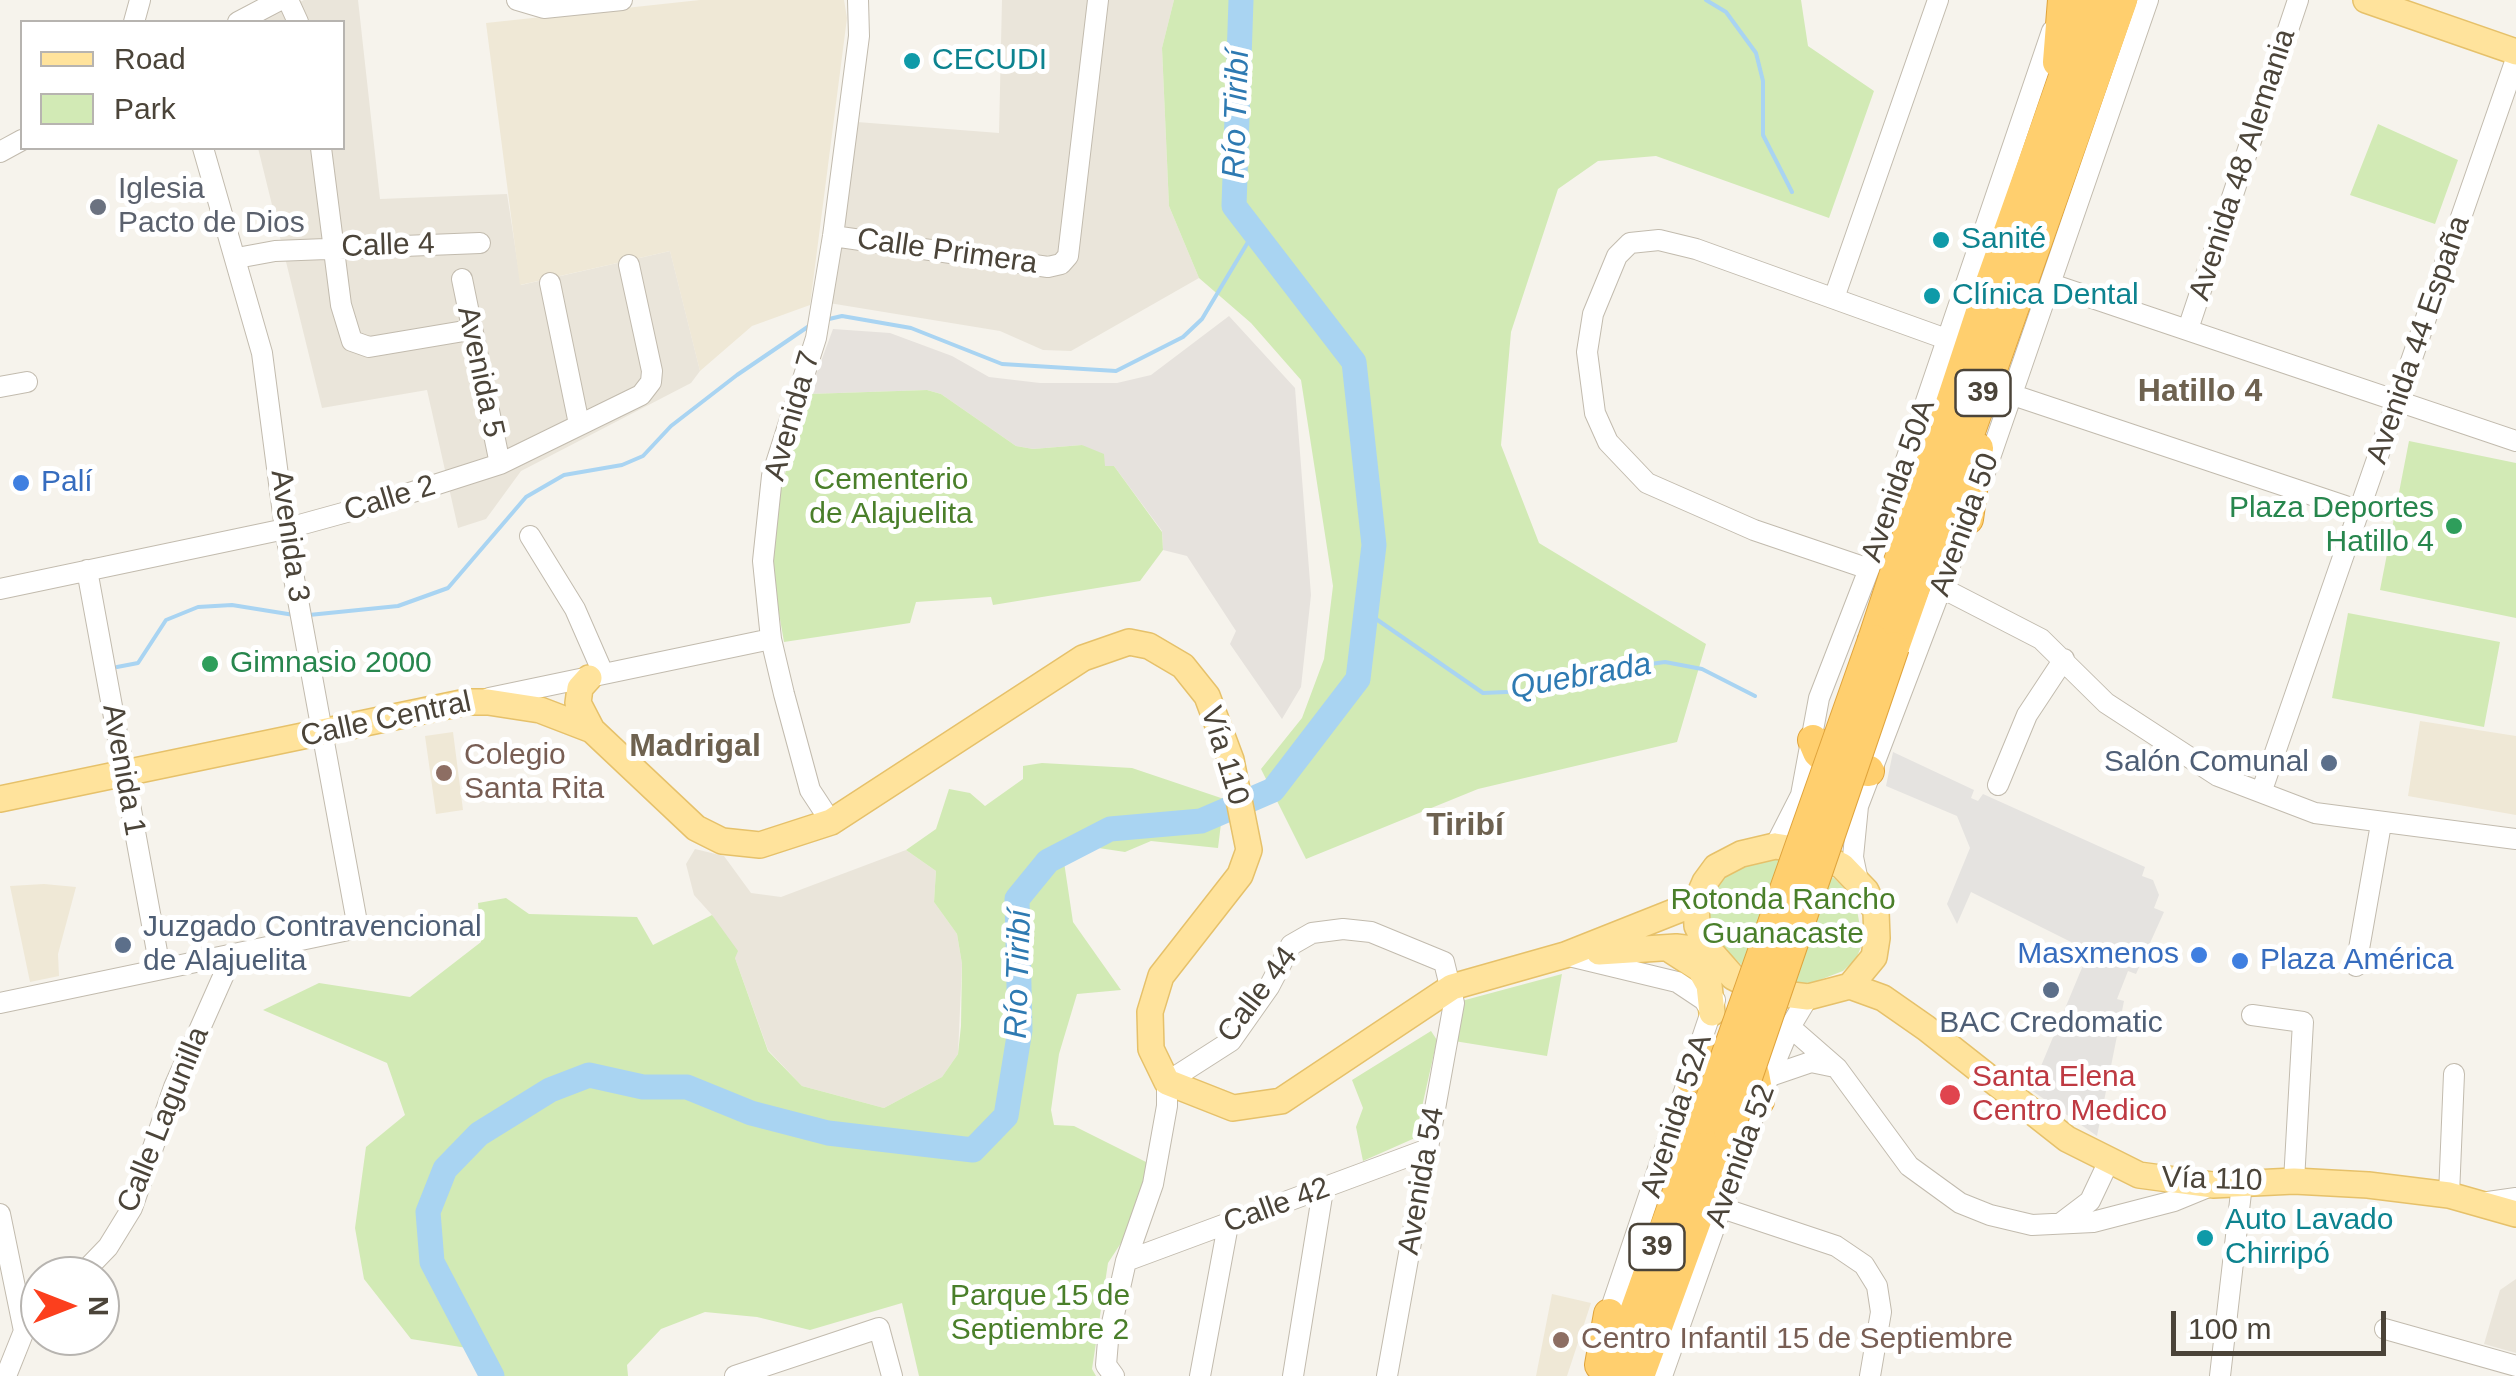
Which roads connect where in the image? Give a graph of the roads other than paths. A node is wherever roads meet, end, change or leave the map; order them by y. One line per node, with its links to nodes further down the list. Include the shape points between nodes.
1 (280, 0): 13 (street)
2 (517, 0): 3 (street, via 544,8)
3 (622, 0)
4 (858, 0): 18 (street, Avenida 7)
5 (1098, 0): 18 (street, Calle Primera, via 1068,256 1061,264 1048,268)
6 (1938, 0): 27 (street)
7 (2062, 0): 15 (highway); 30 (street, Avenida 50A)
8 (2091, 0): 15 (highway, 39)
9 (2122, 0): 33 (highway, 39)
10 (2148, 0): 25 (street)
11 (2298, 0): 28 (street, Avenida 48 Alemania)
12 (2366, 0): 14 (main road)
13 (242, 20)
14 (2516, 55): 34 (street, Avenida 44 España)
15 (2056, 97): 26 (highway, 39)
16 (203, 150): 21 (street, Avenida 3)
17 (321, 150): 20 (street)
18 (833, 236): 46 (street, Avenida 7, via 816,338 772,476 763,561)
19 (480, 243): 20 (street, Calle 4)
20 (333, 248): 21 (street, Calle 4); 29 (street, via 348,331 362,347)
21 (237, 258): 40 (street, Avenida 3, via 262,353)
22 (629, 265): 35 (street, Calle 2, via 652,371 647,389)
23 (462, 279): 29 (street, Avenida 5)
24 (550, 283): 35 (street)
25 (2052, 284): 28 (street); 33 (street)
26 (1989, 288): 30 (highway); 47 (highway, 39)
27 (1834, 298): 30 (street); 42 (street, via 1677,243 1642,239 1616,256 1586,352 1595,413 1608,442 1646,484)
28 (2188, 329): 34 (street)
29 (470, 330): 37 (street, Avenida 5)
30 (1949, 340): 42 (street, Avenida 50A)
31 (26, 382): 32 (street)
32 (0, 387)
33 (2001, 387): 38 (street); 39 (highway); 47 (highway, 39)
34 (2396, 402): 36 (street); 38 (street, Avenida 44 España)
35 (579, 424): 37 (street, Calle 2)
36 (2516, 441)
37 (500, 464): 40 (street, Calle 2)
38 (2360, 511): 57 (street, Avenida 44 España)
39 (1968, 519): 44 (street, Avenida 50)
40 (285, 529): 43 (street, Calle 2); 52 (street, Avenida 3)
41 (530, 536): 49 (street, via 575,609)
42 (1869, 569): 53 (street, Avenida 50A, via 1820,698)
43 (87, 570): 45 (street, Calle 2); 55 (street, Avenida 1)
44 (1942, 588): 48 (street, via 2042,640); 54 (street, Avenida 50)
45 (0, 589)
46 (771, 639): 49 (street, Calle Central); 59 (street, Avenida 7, via 810,790)
47 (1884, 644): 85 (highway, 39, bridge)
48 (2064, 659): 56 (street, via 2026,714); 57 (street, via 2106,703 2178,752 2218,776)
49 (596, 676): 50 (street, Calle Central); 51 (main road, via 580,688 578,704)
50 (466, 702): 51 (main road, Vía 110, via 523,706); 52 (main road, Calle Central)
51 (592, 730): 59 (main road, Vía 110, via 685,819 722,841 772,843)
52 (322, 735): 55 (main road, Calle Central); 66 (street, Avenida 3, via 358,928)
53 (1814, 740): 54 (highway, via 1834,767); 62 (street, Avenida 50A, via 1801,795)
54 (1869, 771): 63 (street, Avenida 50, via 1854,833)
55 (123, 774): 58 (main road, Calle Central); 71 (street, Avenida 1)
56 (1998, 785)
57 (2262, 790): 60 (street, via 2315,813)
58 (0, 799)
59 (831, 822): 83 (main road, Vía 110, via 1083,658 1129,642 1168,653 1196,680 1218,719 1247,862 1161,976 1150,1012 1151,1049)
60 (2380, 824): 61 (street); 70 (street)
61 (2516, 839)
62 (1775, 846): 63 (main road, via 1813,852); 64 (main road, via 1716,867)
63 (1858, 881): 68 (main road, via 1876,912)
64 (1696, 904): 67 (main road); 69 (main road, via 1698,926)
65 (1652, 948): 67 (main road); 69 (main road); 76 (main road, via 1686,957 1700,969)
66 (233, 954): 71 (street); 101 (street, Calle Lagunilla, via 174,1087 132,1208)
67 (1564, 956): 72 (main road); 76 (street, via 1677,982)
68 (1874, 957): 73 (main road); 79 (main road, Vía 110)
69 (1717, 959): 74 (main road, via 1760,991); 76 (street, Avenida 52A)
70 (2356, 966)
71 (160, 968): 75 (street)
72 (1452, 986): 83 (main road, via 1281,1101 1232,1108); 83 (street, Calle 44, via 1444,962 1406,945 1371,932 1312,933 1291,945 1231,1040); 86 (street, Avenida 54)
73 (1850, 986): 74 (main road); 79 (main road, Vía 110)
74 (1808, 997): 78 (street, Avenida 52)
75 (0, 1003)
76 (1712, 1012): 82 (street, Avenida 52A)
77 (2252, 1015): 88 (street, via 2303,1022)
78 (1790, 1027): 80 (street); 84 (street, Avenida 52)
79 (1926, 1028): 87 (main road, Vía 110, via 2037,1117)
80 (1837, 1068): 84 (street, via 1811,1062); 99 (street, via 1929,1184 1990,1216)
81 (2454, 1074): 92 (street)
82 (1690, 1078): 84 (highway, via 1709,1061 1736,1057); 104 (street, Avenida 52A)
83 (1167, 1082): 102 (street, via 1153,1184)
84 (1765, 1089): 95 (street, Avenida 52)
85 (1716, 1124): 110 (highway, 39); 119 (highway, 39)
86 (1428, 1149): 91 (street, Calle 42); 116 (street, Avenida 54)
87 (2108, 1163): 90 (main road, Vía 110, via 2139,1176); 99 (street, via 2090,1202)
88 (2294, 1181): 89 (main road, Vía 110); 92 (main road, Vía 110)
89 (2242, 1184): 90 (main road, Vía 110); 121 (street)
90 (2213, 1185): 99 (street, via 2134,1214)
91 (1323, 1190): 98 (street, Calle 42); 115 (street)
92 (2438, 1194): 94 (main road, Vía 110); 100 (main road, Vía 110)
93 (2516, 1198): 94 (street)
94 (2481, 1203): 97 (main road, Vía 110)
95 (1722, 1208): 110 (street, Avenida 52); 120 (street, via 1836,1246 1872,1274 1882,1312)
96 (0, 1214): 103 (street)
97 (2516, 1214)
98 (1228, 1224): 102 (street, Calle 42); 114 (street)
99 (2055, 1226)
100 (2516, 1232)
101 (99, 1256)
102 (1126, 1260): 109 (street)
103 (20, 1312)
104 (1610, 1314): 117 (street, Avenida 52A); 118 (highway)
105 (2385, 1329): 108 (street)
106 (20, 1341): 111 (street)
107 (2516, 1366): 108 (street)
108 (2485, 1367)
109 (1110, 1370)
110 (1657, 1375)
111 (6, 1376)
112 (736, 1376): 113 (street, via 879,1328)
113 (892, 1376)
114 (1200, 1376)
115 (1293, 1376)
116 (1387, 1376)
117 (1586, 1376)
118 (1598, 1376)
119 (1612, 1376)
120 (1870, 1376)
121 (2220, 1376)

